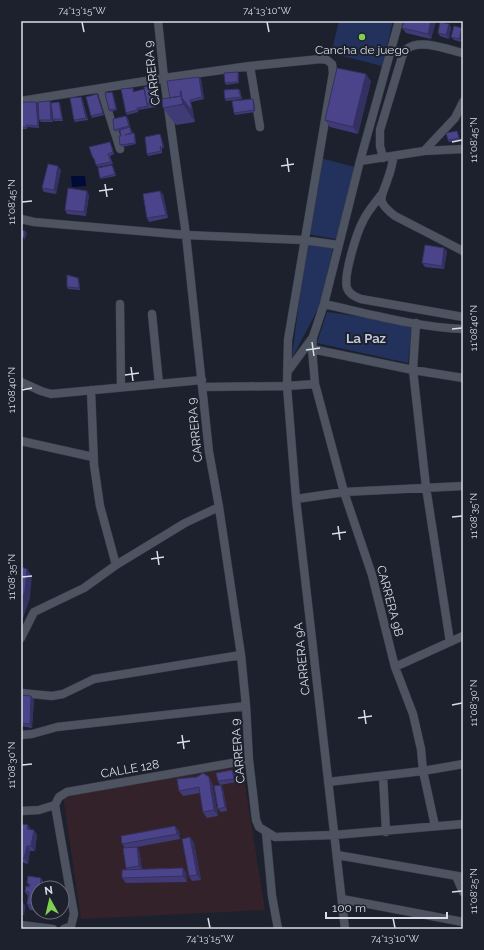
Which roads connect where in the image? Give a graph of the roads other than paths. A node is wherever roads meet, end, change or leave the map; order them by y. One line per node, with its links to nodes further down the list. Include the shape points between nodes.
1 (158, 21): 5 (street, CARRERA 9)
2 (399, 21): 15 (street)
3 (463, 53): 14 (street, via 418,44 406,49 380,130)
4 (250, 66): 5 (street); 9 (street); 19 (street, CARRERA 9A, via 321,59 332,64 333,73)
5 (164, 78): 6 (street); 18 (street, CARRERA 9)
6 (101, 89): 7 (street); 10 (street)
7 (21, 101)
8 (463, 102): 12 (street, via 455,118)
9 (260, 127)
10 (120, 149)
11 (463, 149): 12 (street)
12 (424, 151): 13 (street)
13 (394, 156): 14 (street); 16 (street)
14 (383, 158): 15 (street)
15 (360, 161): 20 (street)
16 (381, 195): 21 (street, via 387,210 395,216); 25 (street, via 363,220 357,236 346,278 347,289 351,295 360,299)
17 (21, 219): 18 (street)
18 (186, 235): 19 (street); 34 (street, CARRERA 9)
19 (304, 240): 20 (street); 31 (street, CARRERA 9A, via 288,340)
20 (338, 245): 23 (street)
21 (463, 251)
22 (120, 304): 38 (street)
23 (324, 304): 26 (street); 28 (street)
24 (152, 314): 35 (street)
25 (463, 317)
26 (416, 323): 27 (street); 30 (street)
27 (463, 329)
28 (314, 337): 29 (street, CARRERA 9B); 31 (street)
29 (312, 349): 30 (street); 36 (street, CARRERA 9B)
30 (413, 370): 32 (street); 43 (street)
31 (288, 372): 37 (street, CARRERA 9A)
32 (463, 378)
33 (21, 382): 39 (street, via 51,394)
34 (202, 383): 35 (street); 37 (street); 46 (street, CARRERA 9, via 209,452)
35 (159, 384): 38 (street)
36 (315, 384): 37 (street); 44 (street, CARRERA 9B)
37 (288, 386): 45 (street, CARRERA 9A)
38 (121, 387): 39 (street)
39 (91, 390): 41 (street)
40 (21, 442): 41 (street)
41 (93, 457): 47 (street, via 100,506)
42 (463, 486): 43 (street)
43 (426, 487): 44 (street); 50 (street)
44 (344, 492): 45 (street); 52 (street, CARRERA 9B, via 372,575)
45 (296, 499): 60 (street, CARRERA 9A)
46 (219, 507): 47 (street, via 185,523); 51 (street, CARRERA 9)
47 (116, 565): 49 (street, via 84,588 34,612)
48 (463, 636): 50 (street)
49 (21, 638)
50 (450, 642): 52 (street)
51 (241, 656): 53 (street, via 94,679 64,694 52,696); 54 (street, CARRERA 9)
52 (395, 667): 58 (street, CARRERA 9B, via 413,714)
53 (21, 693)
54 (246, 706): 55 (street, via 57,727); 56 (street, CARRERA 9)
55 (21, 735)
56 (249, 760): 61 (street, CALLE 128, via 67,792 59,797); 65 (street, CARRERA 9, via 256,820)
57 (463, 764): 58 (street)
58 (423, 771): 59 (street); 64 (street, CARRERA 9B)
59 (383, 776): 60 (street); 66 (street)
60 (328, 782): 67 (street, CARRERA 9A)
61 (55, 804): 62 (street, CALLE 128, via 39,810); 75 (street, via 74,914 71,926)
62 (21, 811)
63 (463, 824): 64 (street)
64 (435, 826): 66 (street)
65 (266, 832): 67 (street, via 275,837); 76 (street)
66 (386, 832): 67 (street)
67 (334, 836): 68 (street, CARRERA 9A)
68 (337, 855): 69 (street); 71 (street, CARRERA 9A)
69 (460, 877): 70 (street)
70 (463, 892)
71 (342, 899): 72 (street); 77 (street, CARRERA 9A)
72 (463, 922)
73 (21, 924): 74 (street)
74 (52, 929)
75 (64, 929)
76 (278, 929)
77 (345, 929)

